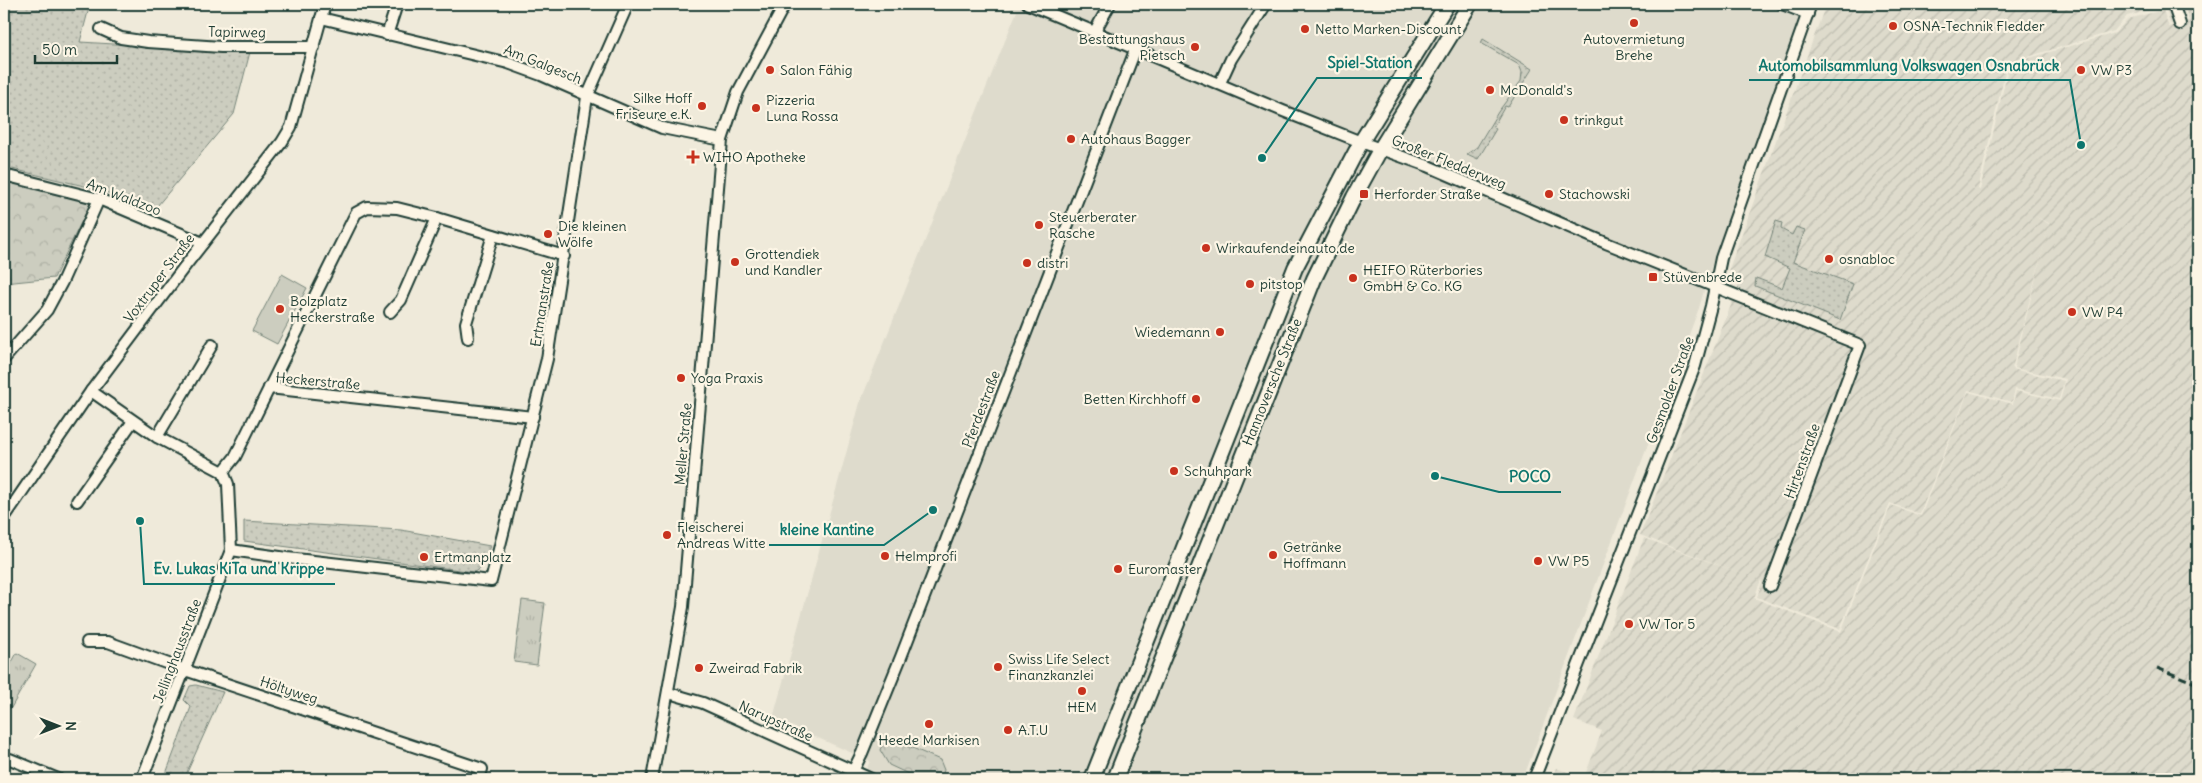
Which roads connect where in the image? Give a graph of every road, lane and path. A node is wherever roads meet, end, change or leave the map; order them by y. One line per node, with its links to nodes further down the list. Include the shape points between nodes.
1 (325, 4): 13 (street, Voxtruper Straße)
2 (396, 4): 17 (street)
3 (628, 4): 21 (street, Ertmanstraße)
4 (785, 4): 22 (street, Meller Straße, via 738,92)
5 (1028, 4): 16 (street, Großer Fledderweg)
6 (1110, 4): 16 (street)
7 (1266, 4): 20 (street, via 1231,59)
8 (1447, 4): 23 (main road, Hannoversche Straße)
9 (1470, 4): 24 (main road, Hannoversche Straße)
10 (1782, 4): 12 (street)
11 (2173, 4): 14 (street)
12 (1810, 9): 31 (street, Gesmolder Straße, via 1721,258)
13 (321, 18): 17 (street, Am Galgesch); 18 (street, Voxtruper Straße)
14 (2180, 24)
15 (101, 29): 18 (street, Tapirweg, via 121,38 148,42 221,47)
16 (1095, 31): 19 (street, Großer Fledderweg)
17 (387, 35): 21 (street, Am Galgesch, via 508,63)
18 (314, 46): 29 (street, Voxtruper Straße, via 291,127)
19 (1136, 48): 20 (street, Großer Fledderweg); 52 (street, Pferdestraße, via 901,656)
20 (1220, 83): 23 (street, Großer Fledderweg)
21 (587, 97): 22 (street, Am Galgesch, via 662,128); 30 (street, Ertmanstraße)
22 (722, 140): 49 (street, Meller Straße, via 683,607)
23 (1361, 142): 24 (street, Großer Fledderweg); 57 (main road, Hannoversche Straße, via 1295,268)
24 (1381, 148): 31 (street, Großer Fledderweg); 58 (main road, Hannoversche Straße, via 1314,279)
25 (4, 175): 26 (street, Am Waldzoo)
26 (99, 199): 29 (street, Am Waldzoo); 36 (street, via 47,310)
27 (437, 218): 28 (street); 32 (street, via 401,300); 37 (street, via 397,208 367,208 356,213)
28 (493, 235): 30 (street); 33 (street, via 466,323)
29 (203, 243): 38 (street, Voxtruper Straße)
30 (564, 256): 39 (street, Ertmanstraße, via 547,359)
31 (1715, 287): 35 (street, Großer Fledderweg); 59 (street, Gesmolder Straße, via 1705,333 1688,383)
32 (390, 312)
33 (468, 338)
34 (212, 345): 41 (street)
35 (1860, 345): 46 (street, Hirtenstraße)
36 (4, 359)
37 (269, 388): 39 (street, Heckerstraße); 42 (street, Heckerstraße, via 235,457)
38 (91, 391): 40 (street); 44 (street, Voxtruper Straße)
39 (533, 417): 45 (street, Ertmanstraße, via 492,581)
40 (132, 421): 41 (street); 43 (street)
41 (157, 437): 42 (street)
42 (223, 472): 45 (street, Jellinghausstraße, via 228,484)
43 (77, 501)
44 (4, 518)
45 (231, 550): 48 (street, Jellinghausstraße)
46 (1770, 586)
47 (87, 642): 48 (street, Höltyweg, via 108,642)
48 (185, 670): 51 (street, Höltyweg); 54 (street, Jellinghausstraße)
49 (668, 692): 52 (street, Narupstraße, via 703,703); 55 (street, Meller Straße)
50 (10, 759): 53 (street)
51 (480, 774)
52 (851, 775): 56 (street, Narupstraße)
53 (58, 779)
54 (142, 779)
55 (652, 779)
56 (871, 779)
57 (1092, 779)
58 (1115, 779)
59 (1534, 779)

